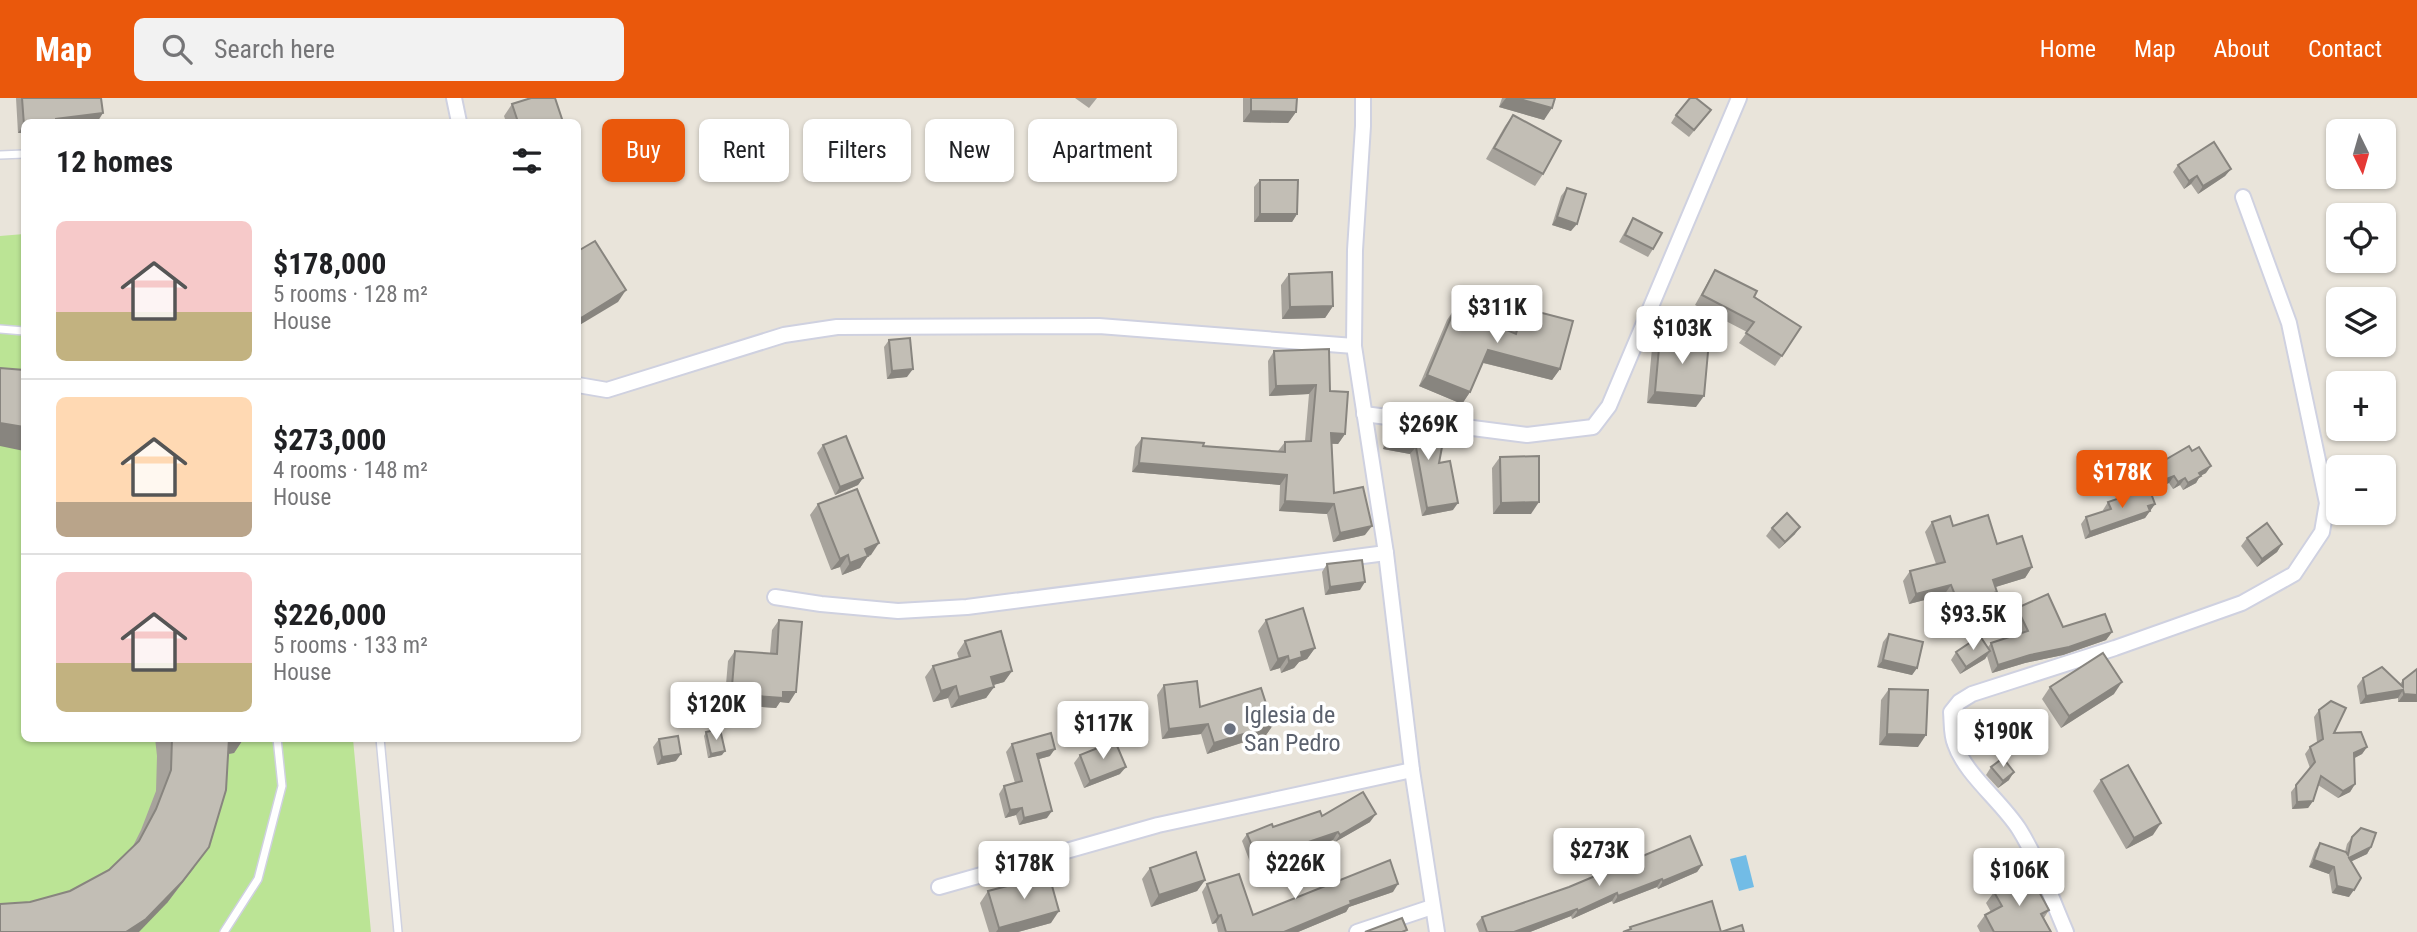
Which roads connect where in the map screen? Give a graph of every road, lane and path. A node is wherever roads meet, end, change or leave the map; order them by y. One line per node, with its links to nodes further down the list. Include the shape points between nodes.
1 (454, 98): 4 (street)
2 (1363, 98): 10 (street)
3 (1739, 98): 12 (street, via 1609,406 1593,427 1527,435)
4 (458, 119)
5 (21, 153): 6 (lane)
6 (0, 155)
7 (2243, 197): 24 (street, via 2289,323 2327,503 2322,532 2294,573 2242,603 1972,694 1951,712 1954,744 1967,769 2018,828)
8 (0, 329): 9 (lane)
9 (21, 331)
10 (1354, 346): 11 (street, via 1099,326 837,327 784,335 607,390); 12 (street)
11 (581, 386)
12 (1364, 414): 13 (street)
13 (1386, 553): 14 (street, via 967,607 898,611); 17 (street)
14 (775, 597)
15 (277, 742): 20 (lane, via 282,786 258,879)
16 (380, 742): 21 (lane)
17 (1412, 770): 18 (street, via 1158,825); 19 (street)
18 (939, 887)
19 (1432, 907): 22 (street); 23 (street)
20 (224, 932)
21 (398, 932)
22 (1357, 932)
23 (1437, 932)
24 (2066, 932)

